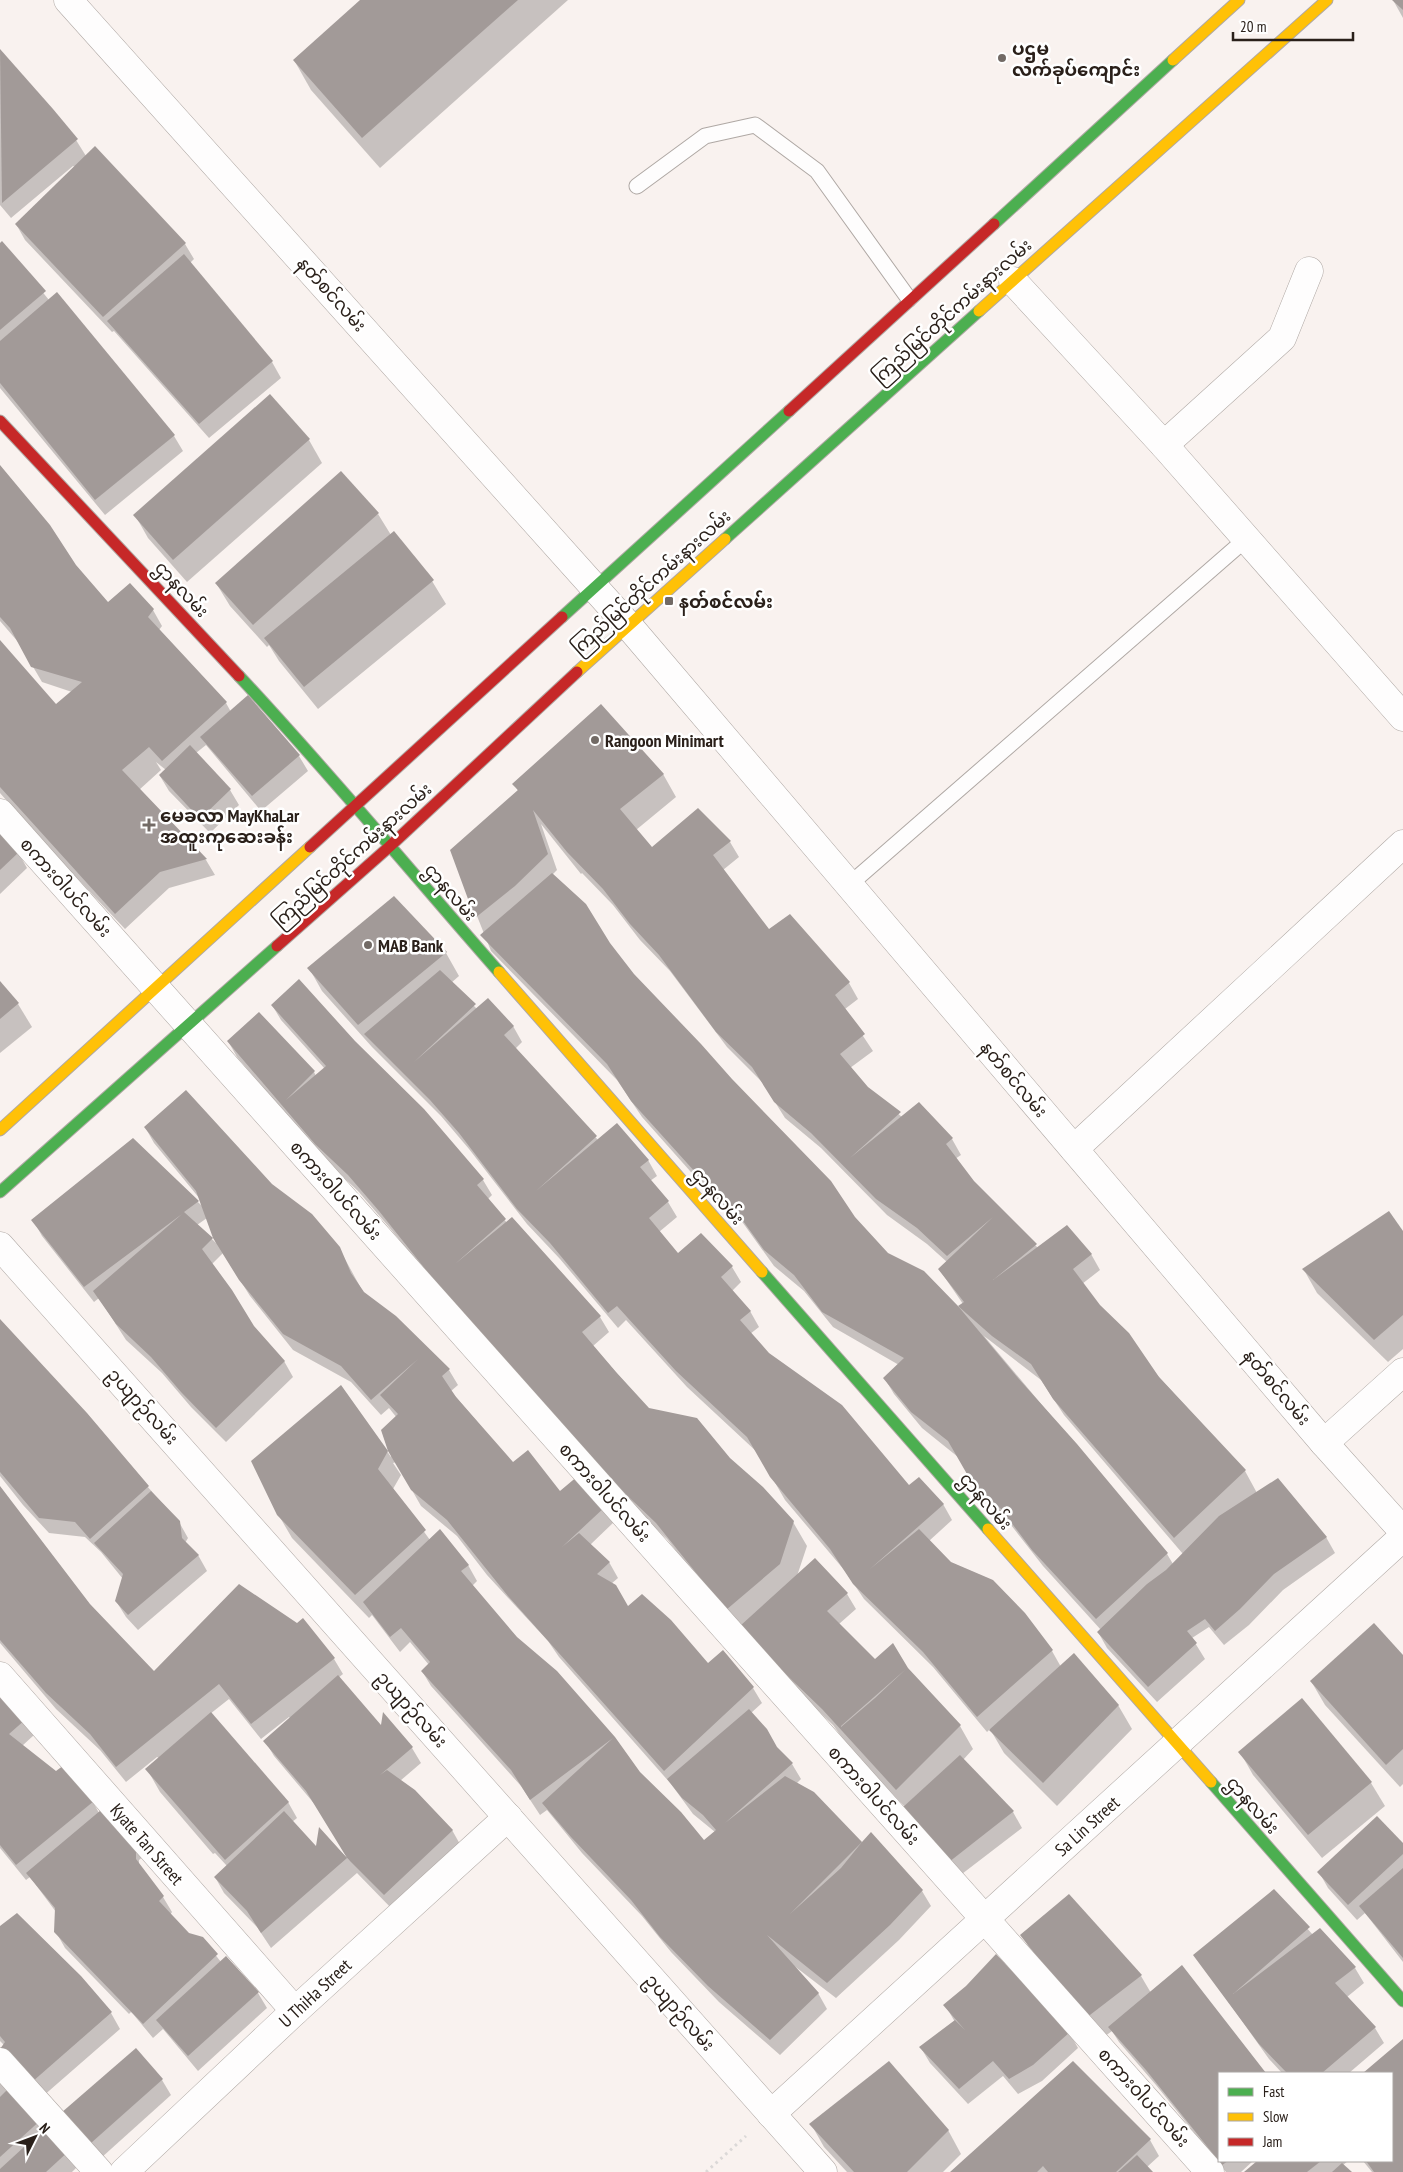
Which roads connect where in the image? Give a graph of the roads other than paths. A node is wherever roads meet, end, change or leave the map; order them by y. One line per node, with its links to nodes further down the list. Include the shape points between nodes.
1 (68, 0): 11 (street, နတ်စင်လမ်း)
2 (1239, 0): 7 (main road, ကြည်မြင်တိုင်ကမ်းနားလမ်း)
3 (1327, 0): 6 (main road, ကြည်မြင်တိုင်ကမ်းနားလမ်း)
4 (637, 186): 7 (lane, via 705,136 755,125 816,171)
5 (1309, 271): 9 (street, via 1282,338)
6 (1013, 281): 9 (street); 12 (main road, ကြည်မြင်တိုင်ကမ်းနားလမ်း)
7 (909, 299): 11 (main road, ကြည်မြင်တိုင်ကမ်းနားလမ်း)
8 (0, 421): 14 (main road, ဌာနလမ်း, via 287,726)
9 (1164, 445): 10 (street)
10 (1246, 539): 13 (street); 18 (lane)
11 (595, 588): 12 (street, နတ်စင်လမ်း); 14 (main road, ကြည်မြင်တိုင်ကမ်းနားလမ်း)
12 (628, 625): 17 (main road, ကြည်မြင်တိုင်ကမ်းနားလမ်း); 18 (street, နတ်စင်လမ်း)
13 (1403, 717)
14 (356, 804): 17 (main road, ဌာနလမ်း); 19 (main road, ကြည်မြင်တိုင်ကမ်းနားလမ်း)
15 (0, 813): 19 (street, စကားဝါပင်လမ်း)
16 (1403, 844): 22 (street)
17 (389, 848): 20 (main road, ကြည်မြင်တိုင်ကမ်းနားလမ်း); 30 (main road, ဌာနလမ်း)
18 (849, 885): 22 (street, နတ်စင်လမ်း)
19 (156, 988): 20 (street, စကားဝါပင်လမ်း); 21 (main road, ကြည်မြင်တိုင်ကမ်းနားလမ်း)
20 (188, 1024): 23 (main road, ကြည်မြင်တိုင်ကမ်းနားလမ်း); 32 (street, စကားဝါပင်လမ်း)
21 (0, 1130)
22 (1074, 1149): 26 (street, နတ်စင်လမ်း)
23 (0, 1192)
24 (0, 1246): 31 (street, ဥယျာဉ်လမ်း)
25 (1403, 1372): 26 (street)
26 (1324, 1443): 27 (street, နတ်စင်လမ်း)
27 (1403, 1531)
28 (1403, 1537): 30 (street, Sa Lin Street)
29 (0, 1676): 34 (street, Kyate Tan Street)
30 (1176, 1745): 32 (street, Sa Lin Street); 33 (main road, ဌာနလမ်း)
31 (508, 1817): 34 (street, U ThiHa Street); 36 (street, ဥယျာဉ်လမ်း)
32 (985, 1919): 36 (street, Sa Lin Street); 40 (street, စကားဝါပင်လမ်း)
33 (1403, 2001)
34 (295, 2011): 38 (street, U ThiHa Street)
35 (0, 2062): 37 (street)
36 (771, 2114): 39 (street, ဥယျာဉ်လမ်း)
37 (99, 2172)
38 (124, 2172)
39 (823, 2172)
40 (1210, 2172)

